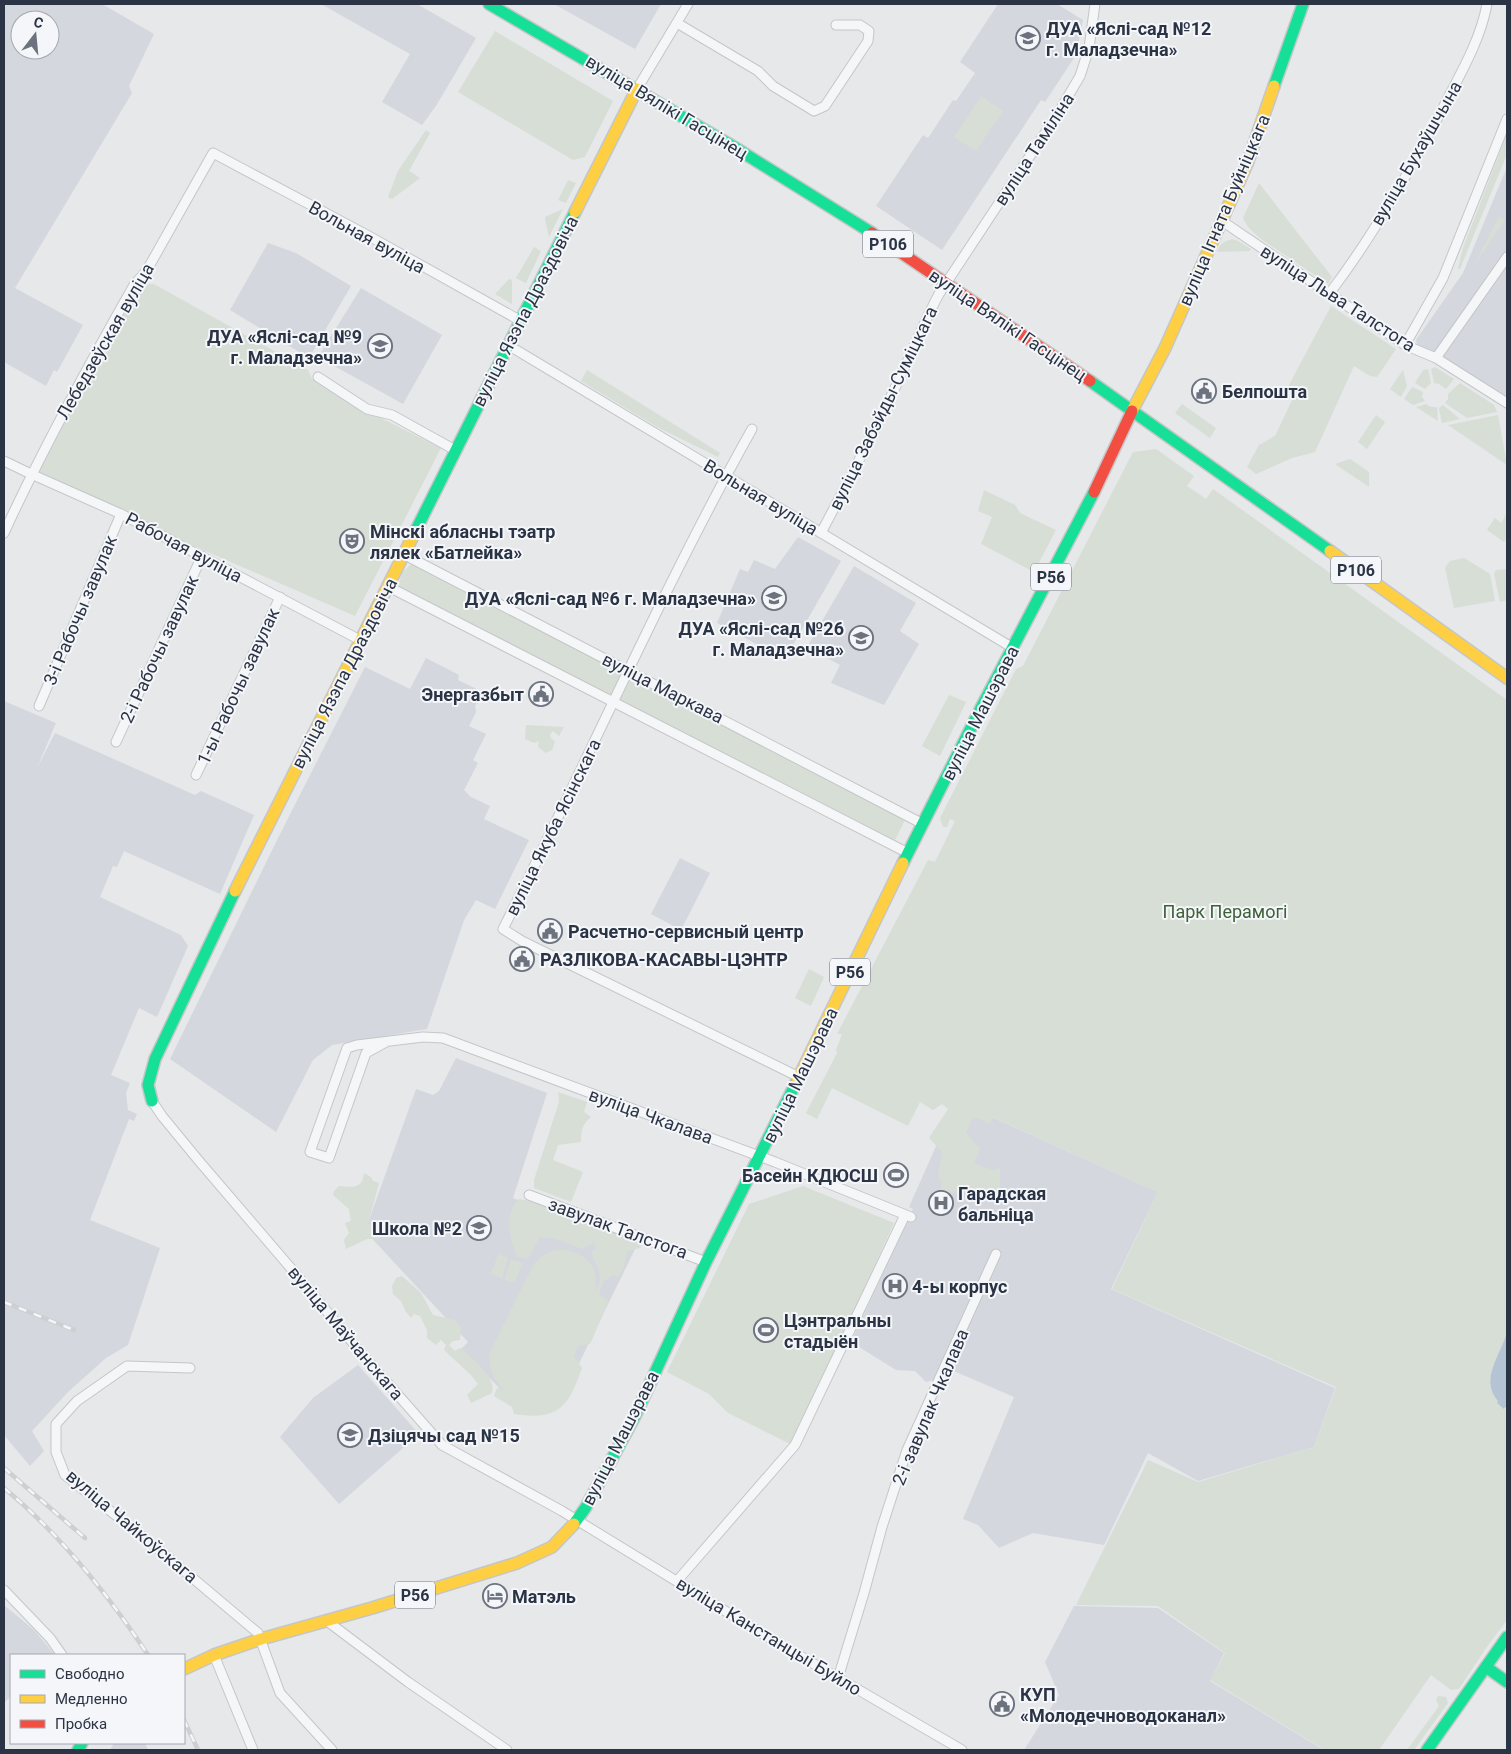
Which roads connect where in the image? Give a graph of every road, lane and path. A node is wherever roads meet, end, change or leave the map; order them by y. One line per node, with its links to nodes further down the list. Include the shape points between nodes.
1 (489, 4): 8 (main road, вуліца Вялікі Гасцінец / Р106)
2 (688, 4): 6 (street)
3 (1095, 4): 13 (street, вуліца Таміліна, via 1089,48 1080,76)
4 (1303, 4): 11 (main road, вуліца Ігната Буйніцкага, via 1247,164)
5 (1487, 4): 14 (street, вуліца Бухаўшчына, via 1461,72 1419,153)
6 (677, 23): 7 (street, via 758,71 773,86 814,111 826,106 868,41 869,31 860,25); 8 (street)
7 (836, 25)
8 (637, 90): 13 (main road, вуліца Вялікі Гасцінец / Р106, via 764,165); 15 (main road, вуліца Язэпа Драздовіча)
9 (1507, 118): 17 (street, via 1443,278)
10 (213, 153): 15 (street, Вольная вуліца); 25 (street, Лебедзеўская вуліца, via 146,270 129,293)
11 (1222, 221): 14 (street, вуліца Льва Талстога); 21 (main road, вуліца Ігната Буйніцкага, via 1165,348)
12 (1507, 257): 18 (street)
13 (946, 283): 21 (main road, вуліца Вялікі Гасцінец / Р106); 29 (street, вуліца Забэйды-Суміцкага, via 923,324 859,463)
14 (1330, 294): 17 (street, вуліца Льва Талстога)
15 (521, 321): 16 (main road, вуліца Язэпа Драздовіча)
16 (508, 345): 23 (main road, вуліца Язэпа Драздовіча); 26 (street, Вольная вуліца)
17 (1405, 345): 18 (street, вуліца Льва Талстога)
18 (1436, 358): 20 (street, вуліца Льва Талстога)
19 (318, 377): 23 (street, via 368,409 392,416)
20 (1507, 403)
21 (1132, 411): 35 (main road, вуліца Машэрава / Р56, via 1088,506); 37 (main road, вуліца Вялікі Гасцінец / Р106)
22 (752, 429): 26 (street, вуліца Якуба Ясінскага)
23 (454, 450): 30 (main road, вуліца Язэпа Драздовіча)
24 (4, 461): 25 (street, Рабочая вуліца)
25 (31, 474): 27 (street, Рабочая вуліца); 28 (street, Лебедзеўская вуліца)
26 (726, 476): 29 (street, Вольная вуліца); 36 (street, вуліца Якуба Ясінскага)
27 (121, 514): 31 (street, Рабочая вуліца); 39 (street, 3-і Рабочы завулак)
28 (4, 533)
29 (821, 533): 35 (street, Вольная вуліца)
30 (403, 554): 32 (main road, вуліца Язэпа Драздовіча); 36 (street, вуліца Маркава)
31 (202, 556): 33 (street, Рабочая вуліца); 40 (street, 2-і Рабочы завулак)
32 (387, 586): 34 (main road, вуліца Язэпа Драздовіча); 38 (street, вуліца Маркава)
33 (280, 597): 34 (street, Рабочая вуліца); 41 (street, 1-ы Рабочы завулак)
34 (360, 640): 46 (main road, вуліца Язэпа Драздовіча, via 155,1059 148,1085)
35 (1013, 648): 42 (main road, вуліца Машэрава / Р56)
36 (628, 671): 38 (street, вуліца Якуба Ясінскага); 42 (street, вуліца Маркава)
37 (1507, 678)
38 (614, 702): 43 (street, вуліца Маркава); 45 (street, вуліца Якуба Ясінскага, via 503,929)
39 (39, 706)
40 (116, 742)
41 (196, 775)
42 (923, 824): 43 (main road, вуліца Машэрава / Р56)
43 (908, 853): 45 (main road, вуліца Машэрава / Р56)
44 (386, 1042): 44 (street, вуліца Чкалава, via 347,1048 310,1152 329,1158 366,1053); 47 (street, вуліца Чкалава, via 442,1038)
45 (799, 1077): 47 (main road, вуліца Машэрава / Р56)
46 (152, 1101): 52 (street, вуліца Маўчанскага, via 199,1161 442,1445)
47 (760, 1156): 50 (main road, вуліца Машэрава / Р56); 53 (street, вуліца Чкалава, via 908,1216 795,1446)
48 (529, 1196): 50 (street, завулак Талстога)
49 (996, 1254): 62 (street, 2-і завулак Чкалава, via 907,1450)
50 (706, 1262): 52 (main road, вуліца Машэрава / Р56, via 635,1416)
51 (190, 1368): 57 (street, вуліца Чайкоўскага, via 127,1366 77,1401 56,1424 56,1452 66,1475 239,1616)
52 (577, 1520): 53 (street, вуліца Канстанцыі Буйло); 55 (main road, вуліца Машэрава / Р56, via 552,1547 516,1563)
53 (677, 1581): 62 (street, вуліца Канстанцыі Буйло)
54 (4, 1590): 58 (street)
55 (327, 1621): 57 (main road, вуліца Машэрава / Р56); 66 (street)
56 (1507, 1637): 60 (main road)
57 (261, 1639): 59 (main road, вуліца Машэрава / Р56); 65 (street, via 280,1693)
58 (61, 1654)
59 (214, 1655): 61 (main road, вуліца Машэрава / Р56); 64 (street)
60 (1486, 1667): 63 (main road); 68 (main road)
61 (185, 1670)
62 (838, 1678): 67 (street, вуліца Канстанцыі Буйло)
63 (1507, 1682)
64 (253, 1750)
65 (332, 1750)
66 (507, 1750)
67 (962, 1750)
68 (1427, 1750)

